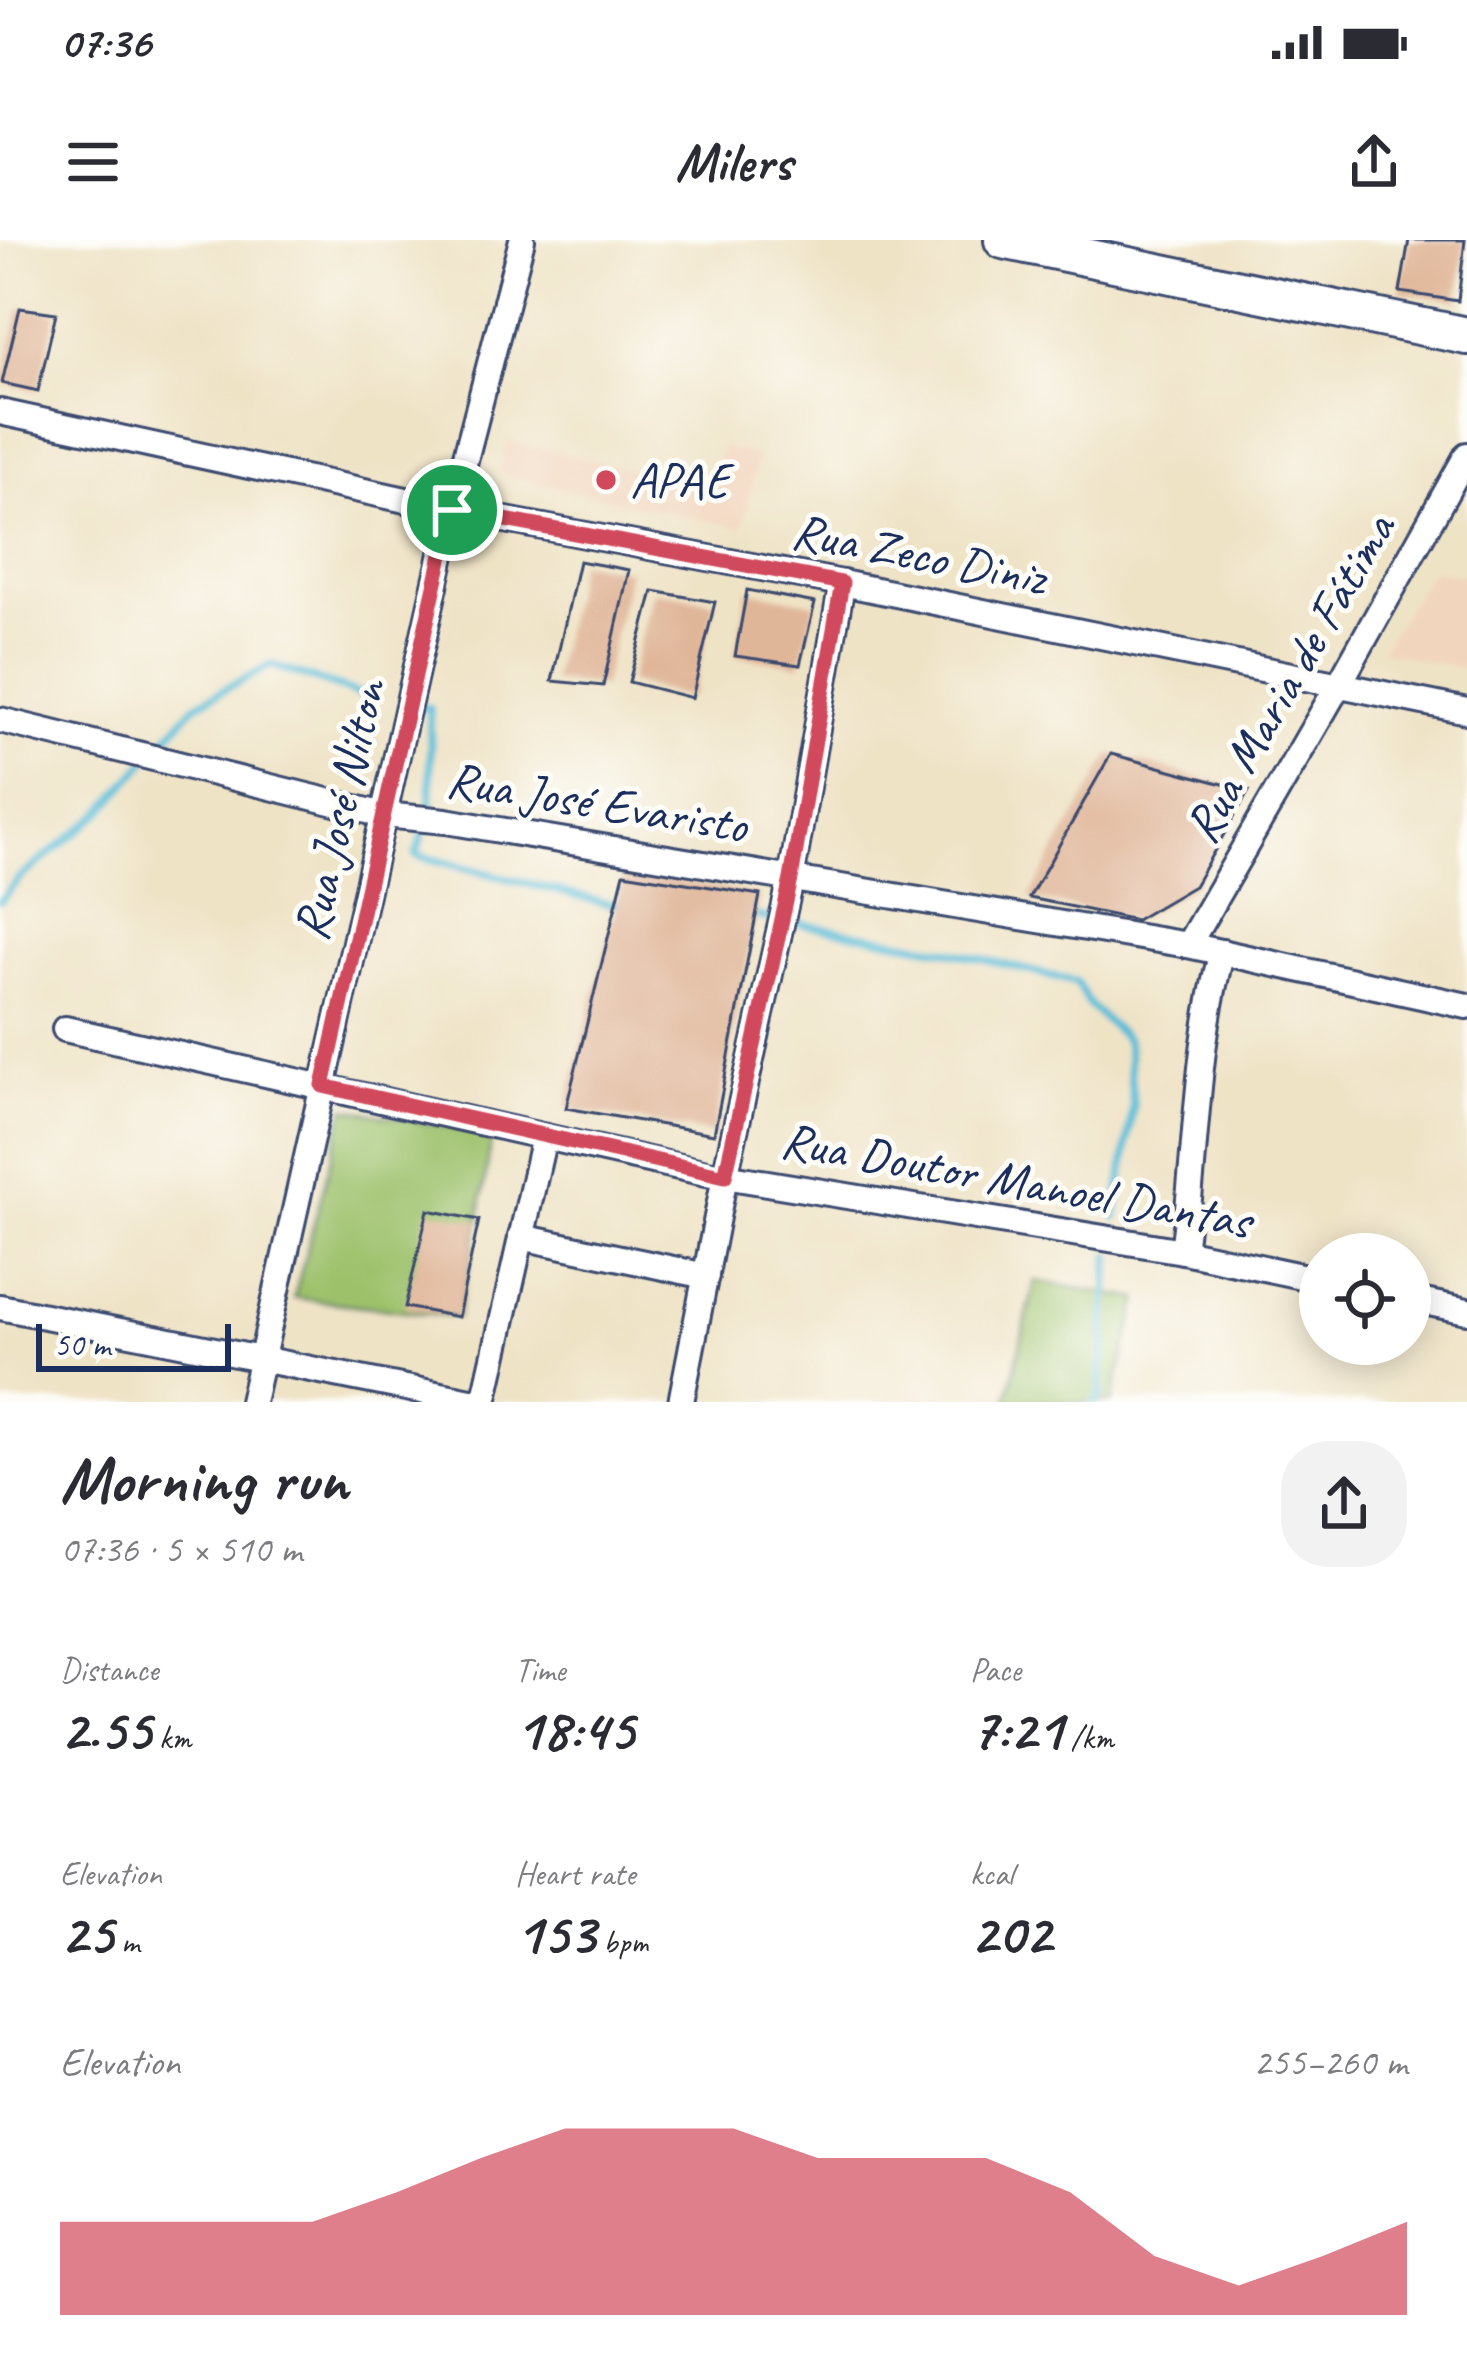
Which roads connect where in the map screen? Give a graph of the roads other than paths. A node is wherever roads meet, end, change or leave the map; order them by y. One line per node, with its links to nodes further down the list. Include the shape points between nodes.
1 (522, 240): 6 (street, Rua José Nilton)
2 (1003, 240): 3 (main road)
3 (1467, 336)
4 (0, 412): 6 (street, Rua Zeco Diniz)
5 (1467, 455): 8 (street, Rua Maria de Fátima)
6 (452, 510): 7 (street, Rua Zeco Diniz); 11 (street, Rua José Nilton)
7 (842, 583): 8 (street, Rua Zeco Diniz); 12 (street)
8 (1338, 686): 9 (street, Rua Zeco Diniz); 13 (street, Rua Maria de Fátima)
9 (1467, 712)
10 (0, 720): 11 (street, Rua José Evaristo)
11 (384, 815): 12 (street, Rua José Evaristo); 17 (street, Rua José Nilton)
12 (789, 890): 13 (street, Rua José Evaristo); 19 (street)
13 (1188, 945): 14 (street, Rua José Evaristo)
14 (1222, 952): 15 (street, Rua José Evaristo); 21 (street)
15 (1467, 1006)
16 (64, 1029): 17 (street, Rua Doutor Manoel Dantas)
17 (323, 1086): 18 (street, Rua Doutor Manoel Dantas); 27 (street, Rua José Nilton)
18 (544, 1137): 19 (street, Rua Doutor Manoel Dantas); 20 (street)
19 (725, 1176): 21 (street, Rua Doutor Manoel Dantas); 22 (street)
20 (521, 1238): 22 (street); 29 (street)
21 (1183, 1251): 23 (street, Rua Doutor Manoel Dantas)
22 (706, 1276): 30 (street)
23 (1299, 1276)
24 (1431, 1303): 26 (street)
25 (0, 1306): 27 (street)
26 (1467, 1310)
27 (261, 1358): 28 (street, Rua José Nilton); 29 (street)
28 (252, 1402)
29 (480, 1402)
30 (681, 1402)

